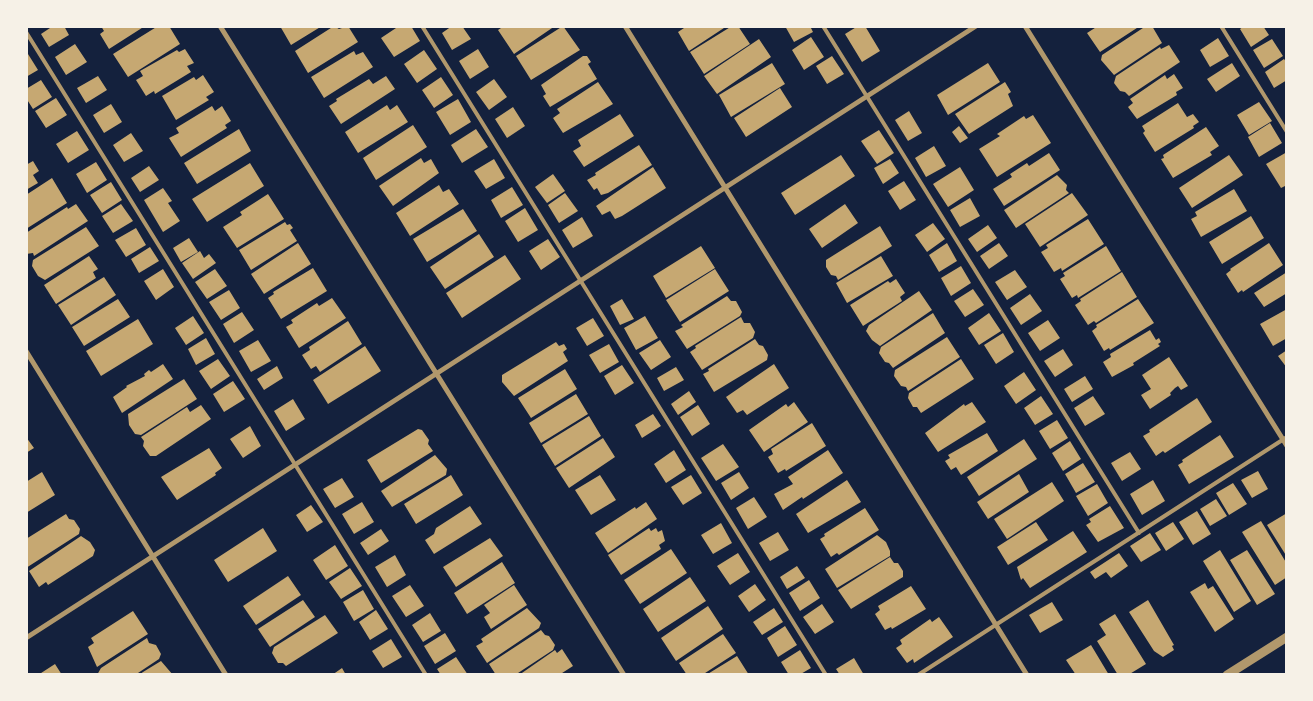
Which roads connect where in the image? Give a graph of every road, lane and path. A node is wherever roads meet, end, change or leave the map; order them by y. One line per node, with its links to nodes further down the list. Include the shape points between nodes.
1 (220, 26): 14 (street)
2 (422, 26): 12 (lane)
3 (625, 26): 11 (street)
4 (823, 26): 9 (lane)
5 (976, 26): 9 (street)
6 (1025, 26): 15 (street)
7 (1221, 26): 10 (lane)
8 (26, 32): 17 (lane)
9 (867, 96): 11 (street); 18 (lane)
10 (1287, 132)
11 (726, 187): 12 (street); 20 (street)
12 (580, 281): 14 (street); 26 (lane)
13 (26, 351): 19 (street)
14 (436, 374): 17 (street); 25 (street)
15 (1285, 439): 16 (street); 18 (lane)
16 (1287, 446)
17 (296, 465): 19 (street); 24 (lane)
18 (1139, 533): 20 (lane)
19 (153, 557): 22 (street); 23 (street)
20 (996, 624): 27 (lane); 28 (street)
21 (1287, 637): 29 (street)
22 (26, 638)
23 (226, 675)
24 (426, 675)
25 (624, 675)
26 (826, 675)
27 (918, 675)
28 (1027, 675)
29 (1227, 675)

